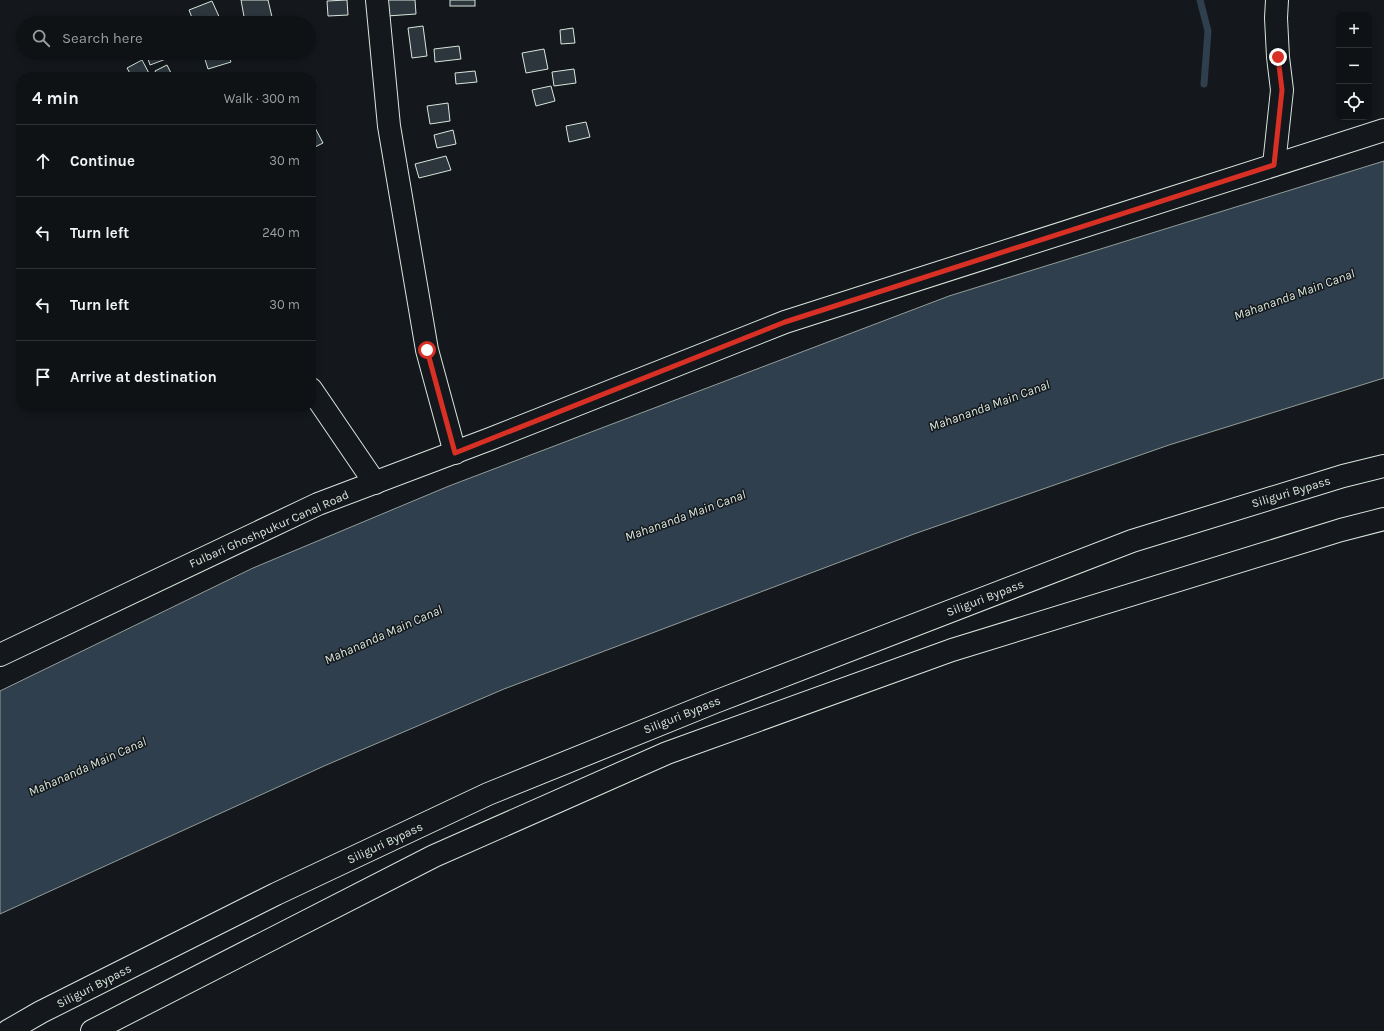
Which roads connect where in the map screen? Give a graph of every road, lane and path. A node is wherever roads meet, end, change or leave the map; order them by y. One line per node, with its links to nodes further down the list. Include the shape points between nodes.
1 (377, 0): 6 (main road, via 390,134 427,350)
2 (1278, 0): 4 (main road, via 1276,18 1282,90)
3 (1384, 130): 4 (main road, Fulbari Ghoshpukur Canal Road)
4 (1274, 165): 6 (main road, Fulbari Ghoshpukur Canal Road, via 785,322)
5 (316, 396): 8 (main road)
6 (455, 453): 8 (main road, Fulbari Ghoshpukur Canal Road)
7 (1384, 466): 11 (main road, Siliguri Bypass, via 1343,476 1132,541 715,702 488,794 276,894)
8 (375, 483): 10 (main road, Fulbari Ghoshpukur Canal Road, via 318,504)
9 (1384, 519): 12 (main road, via 952,650 667,753 434,856)
10 (0, 655)
11 (8, 1031)
12 (92, 1031)

